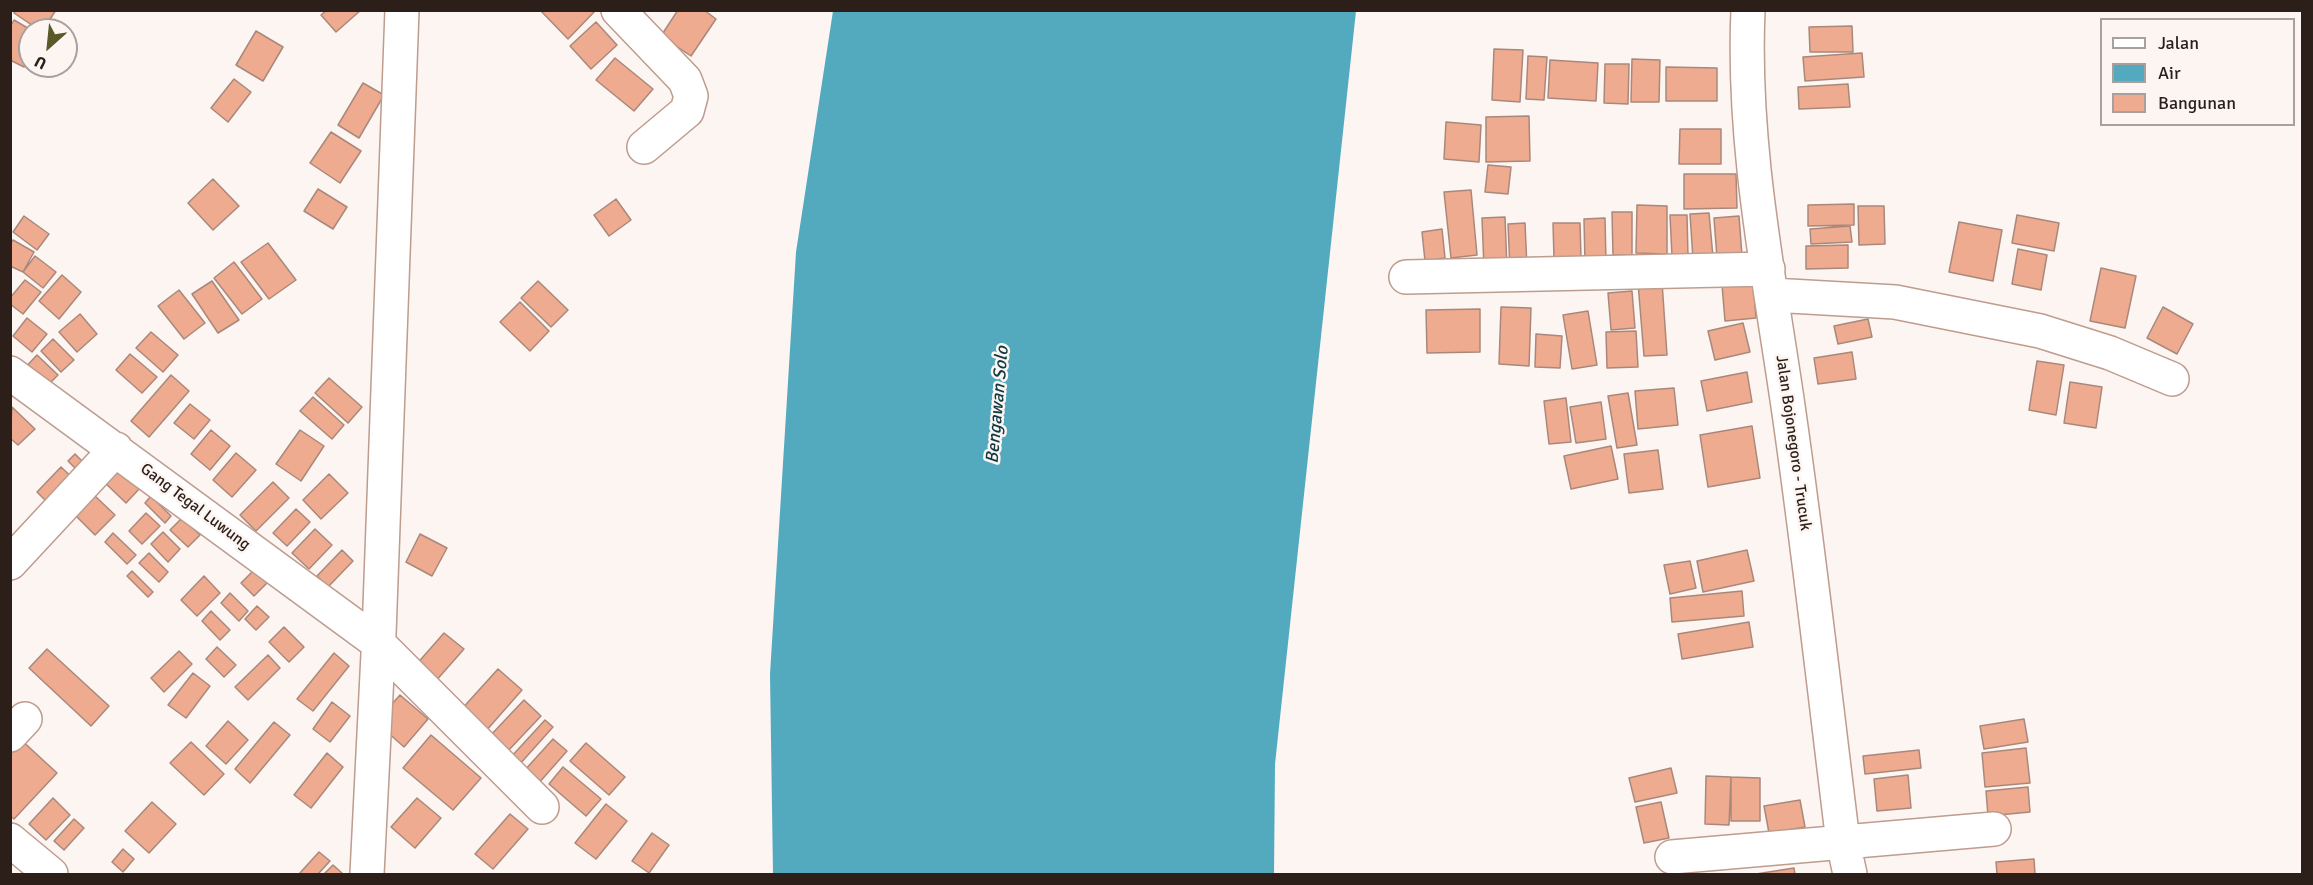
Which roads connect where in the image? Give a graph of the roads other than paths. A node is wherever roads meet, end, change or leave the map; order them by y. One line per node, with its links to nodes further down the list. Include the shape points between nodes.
1 (402, 10): 11 (street)
2 (618, 10): 4 (street, via 685,80 691,96 687,111)
3 (1748, 10): 6 (street, Jalan Bojonegoro - Trucuk, via 1746,63 1751,153)
4 (644, 147)
5 (1406, 277): 6 (street)
6 (1770, 282): 8 (street, via 2040,331 2110,353); 15 (street, Jalan Bojonegoro - Trucuk, via 1811,564)
7 (10, 373): 9 (street, Gang Tegal Luwung)
8 (2172, 379)
9 (116, 449): 10 (street); 11 (street, Gang Tegal Luwung)
10 (10, 563)
11 (378, 643): 12 (street, Gang Tegal Luwung); 18 (street)
12 (542, 807)
13 (1994, 829): 15 (street)
14 (10, 840): 17 (street)
15 (1843, 842): 16 (street); 19 (street, Jalan Bojonegoro - Trucuk)
16 (1672, 857)
17 (51, 874)
18 (367, 874)
19 (1850, 874)

